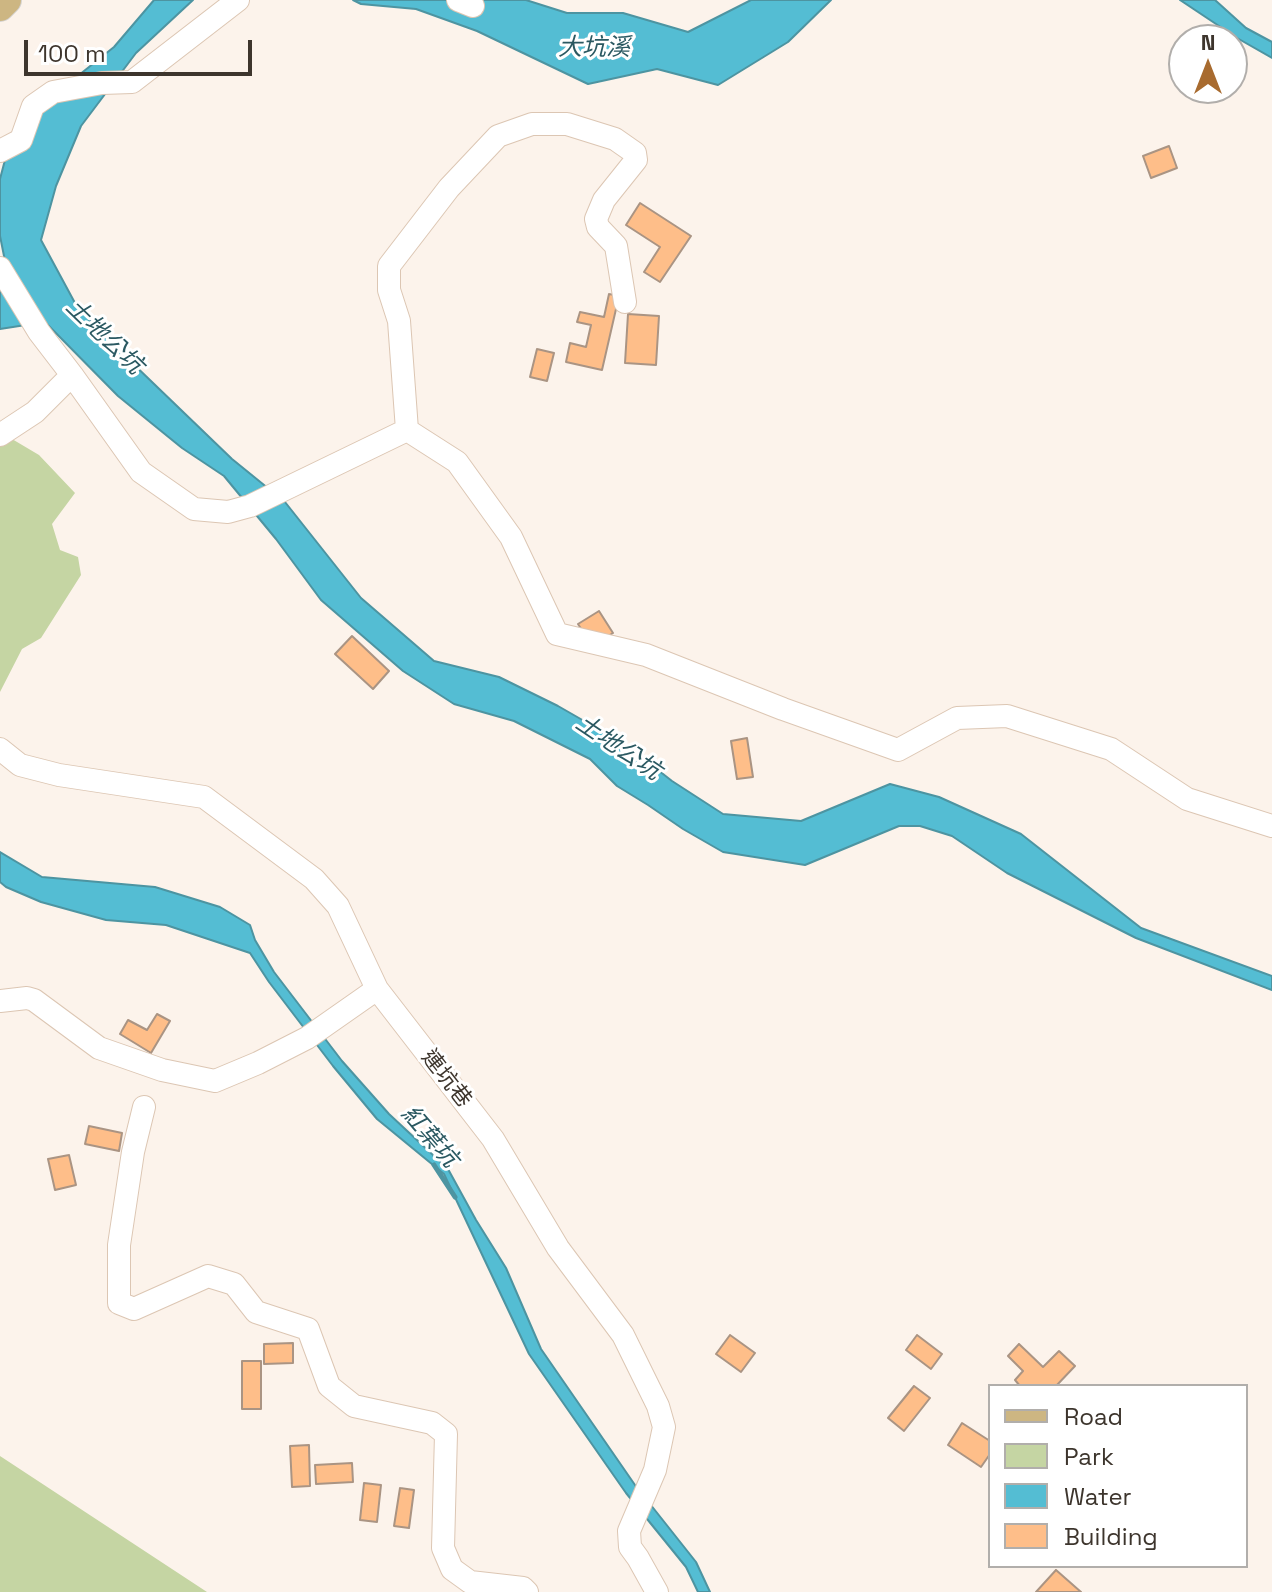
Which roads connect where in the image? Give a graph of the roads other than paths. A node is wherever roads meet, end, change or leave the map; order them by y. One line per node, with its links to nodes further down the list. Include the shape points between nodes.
1 (7, 0): 3 (main road)
2 (238, 0): 4 (street, via 132,82 53,92 33,106 21,140)
3 (0, 7)
4 (0, 151)
5 (0, 268): 7 (street)
6 (625, 302): 8 (street, via 616,246 596,219 604,200 636,160 635,153 615,139 567,124 532,124 498,136 449,188 389,266)
7 (72, 375): 8 (street, via 141,472 194,509 228,512 250,506); 9 (street, via 35,412)
8 (407, 430): 11 (street, via 457,462 511,537 557,634 646,655 898,750 957,718 1007,716 1111,749 1187,799)
9 (0, 435)
10 (0, 749): 12 (street, 連坑巷, via 20,765 59,775 204,797 314,879 338,906)
11 (1272, 826)
12 (377, 989): 13 (street, via 307,1038 215,1081 99,1048 34,1000); 16 (street, 連坑巷, via 493,1139 558,1248 623,1335 658,1406 664,1427 655,1470 629,1531 630,1547)
13 (0, 1001)
14 (144, 1107): 15 (street, via 119,1245 119,1303 134,1309 208,1276 234,1284 256,1312 308,1329 329,1386 354,1406 432,1423 446,1434 443,1548 452,1569 470,1582)
15 (527, 1592)
16 (657, 1592)

